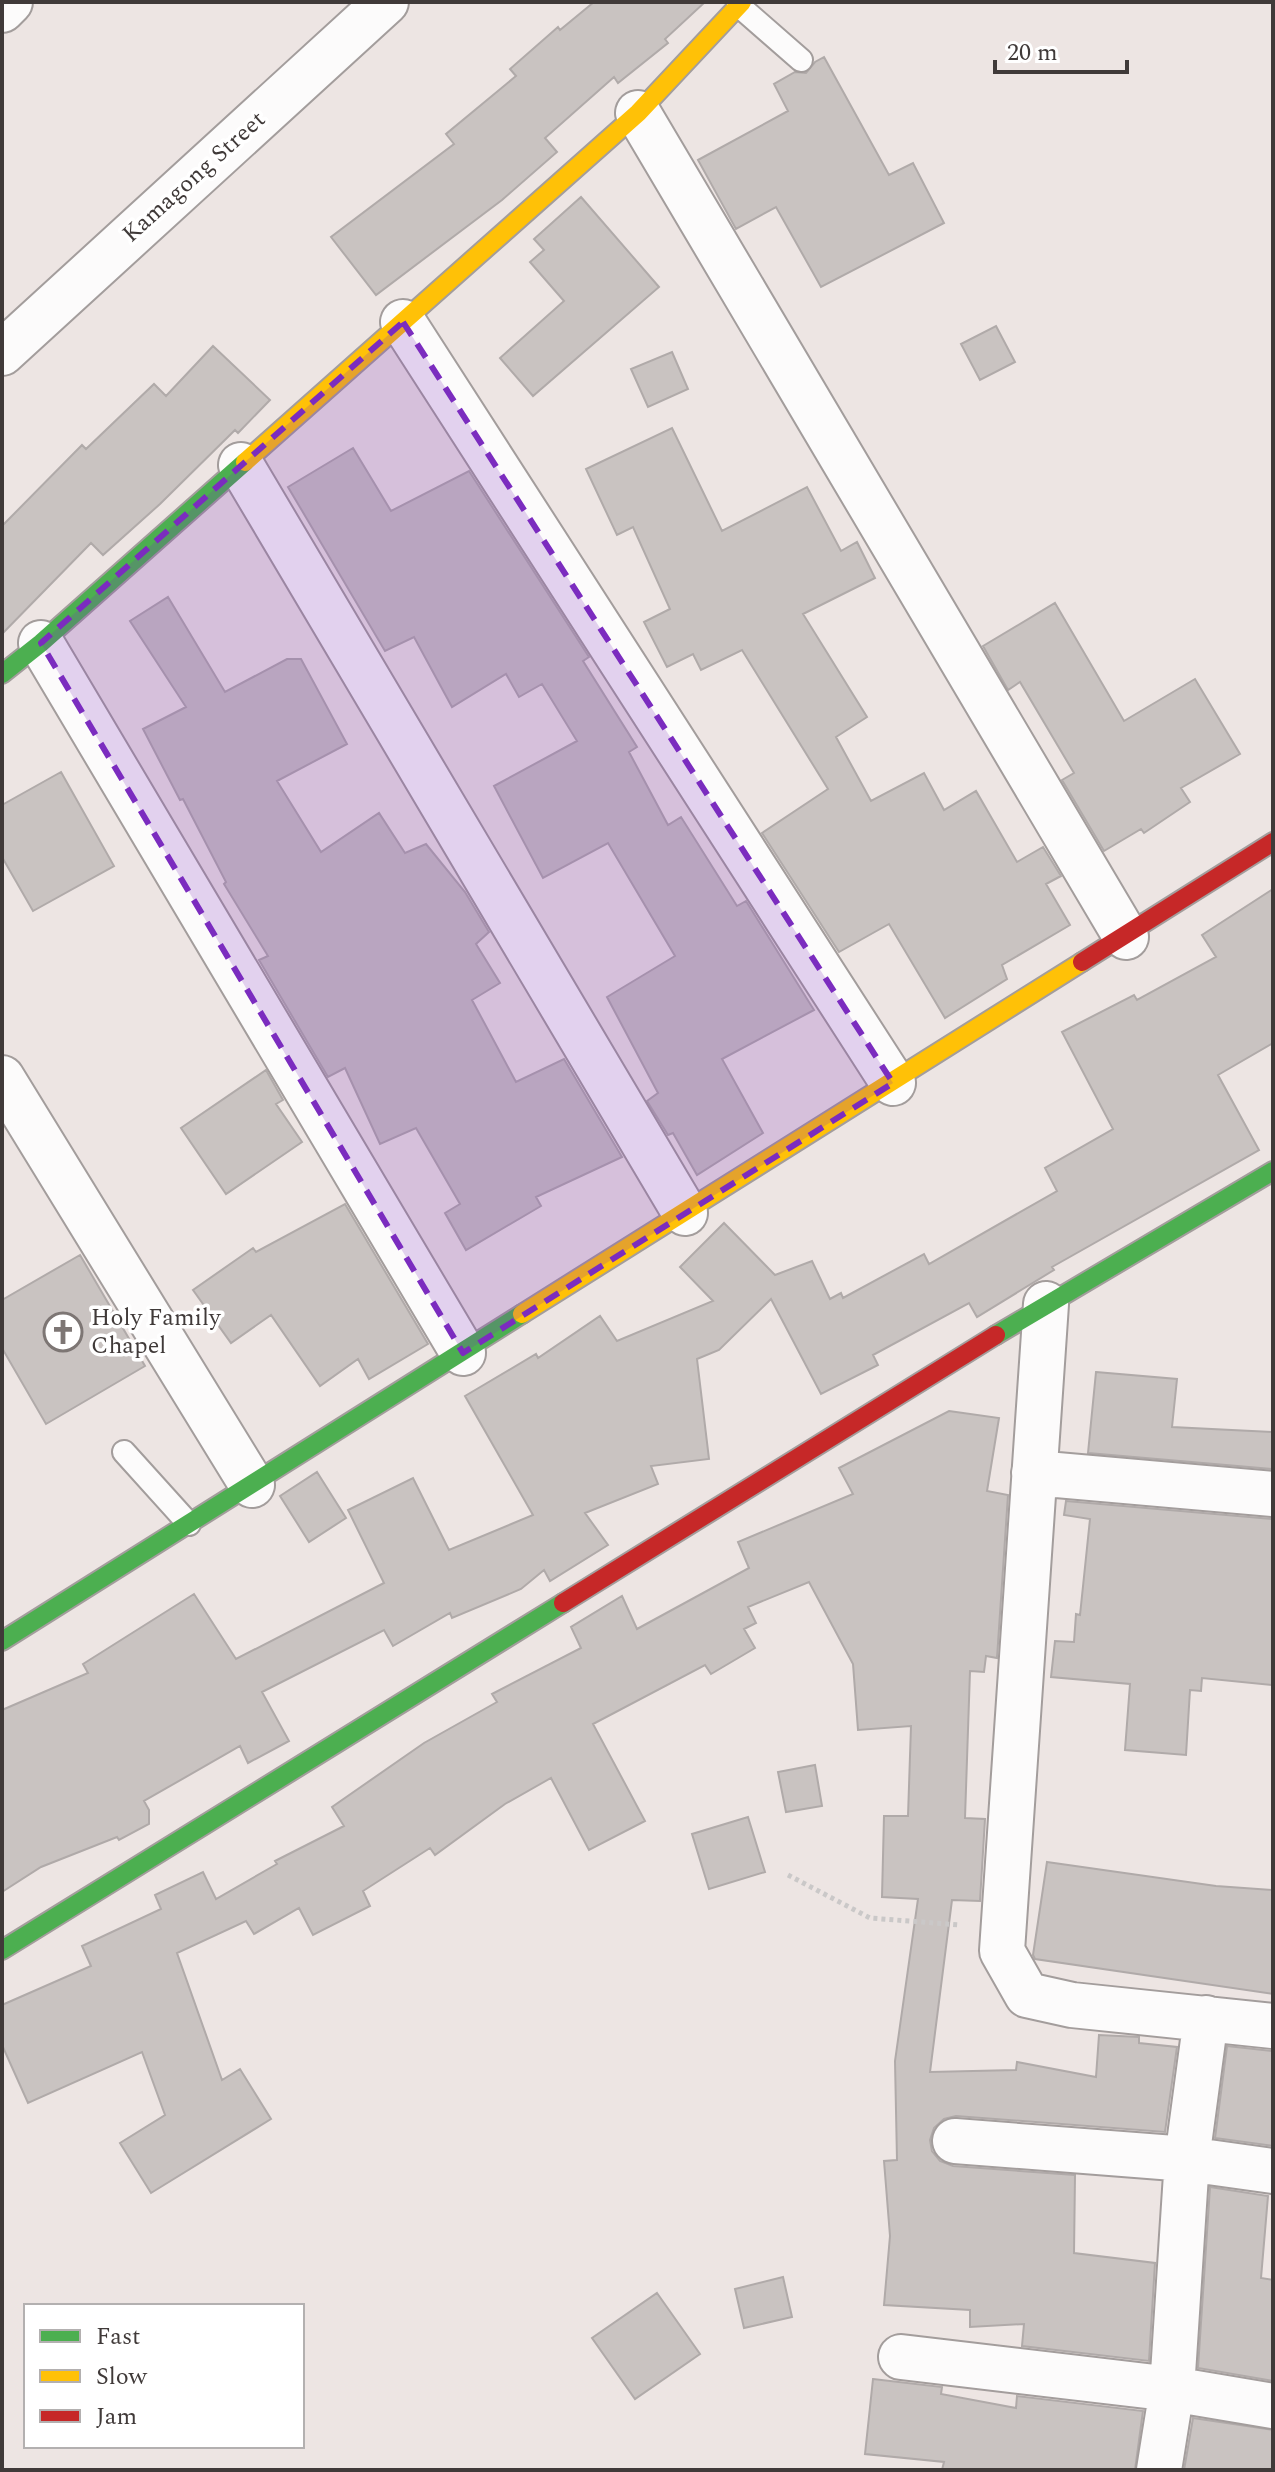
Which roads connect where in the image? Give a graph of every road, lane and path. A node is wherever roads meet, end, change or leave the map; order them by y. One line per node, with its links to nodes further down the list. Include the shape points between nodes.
1 (10, 2): 4 (street)
2 (386, 2): 8 (street, Kamagong Street)
3 (740, 4): 5 (lane); 6 (street)
4 (2, 10)
5 (801, 60)
6 (638, 113): 7 (street); 13 (street)
7 (403, 322): 9 (street); 15 (street)
8 (2, 353)
9 (241, 465): 10 (street); 17 (street)
10 (41, 643): 11 (street); 19 (street)
11 (2, 674)
12 (1273, 842): 13 (street)
13 (1126, 937): 15 (street)
14 (2, 1078): 22 (street)
15 (893, 1083): 17 (street)
16 (1273, 1171): 18 (street)
17 (685, 1213): 19 (street)
18 (1046, 1304): 21 (street); 28 (street)
19 (463, 1353): 22 (street)
20 (124, 1452): 24 (lane)
21 (1034, 1473): 23 (street); 27 (street)
22 (252, 1485): 24 (street)
23 (1273, 1494)
24 (189, 1524): 25 (street)
25 (2, 1641)
26 (788, 1875): 27 (path, via 870,1918)
27 (1003, 1929): 29 (street, via 1002,1951 1027,1995 1072,2005)
28 (2, 1950)
29 (1206, 2018): 30 (street); 32 (street)
30 (1273, 2026)
31 (955, 2141): 32 (street)
32 (1187, 2159): 33 (street); 35 (street)
33 (1273, 2171)
34 (901, 2357): 35 (street)
35 (1172, 2389): 36 (street); 37 (street)
36 (1273, 2406)
37 (1159, 2470)

